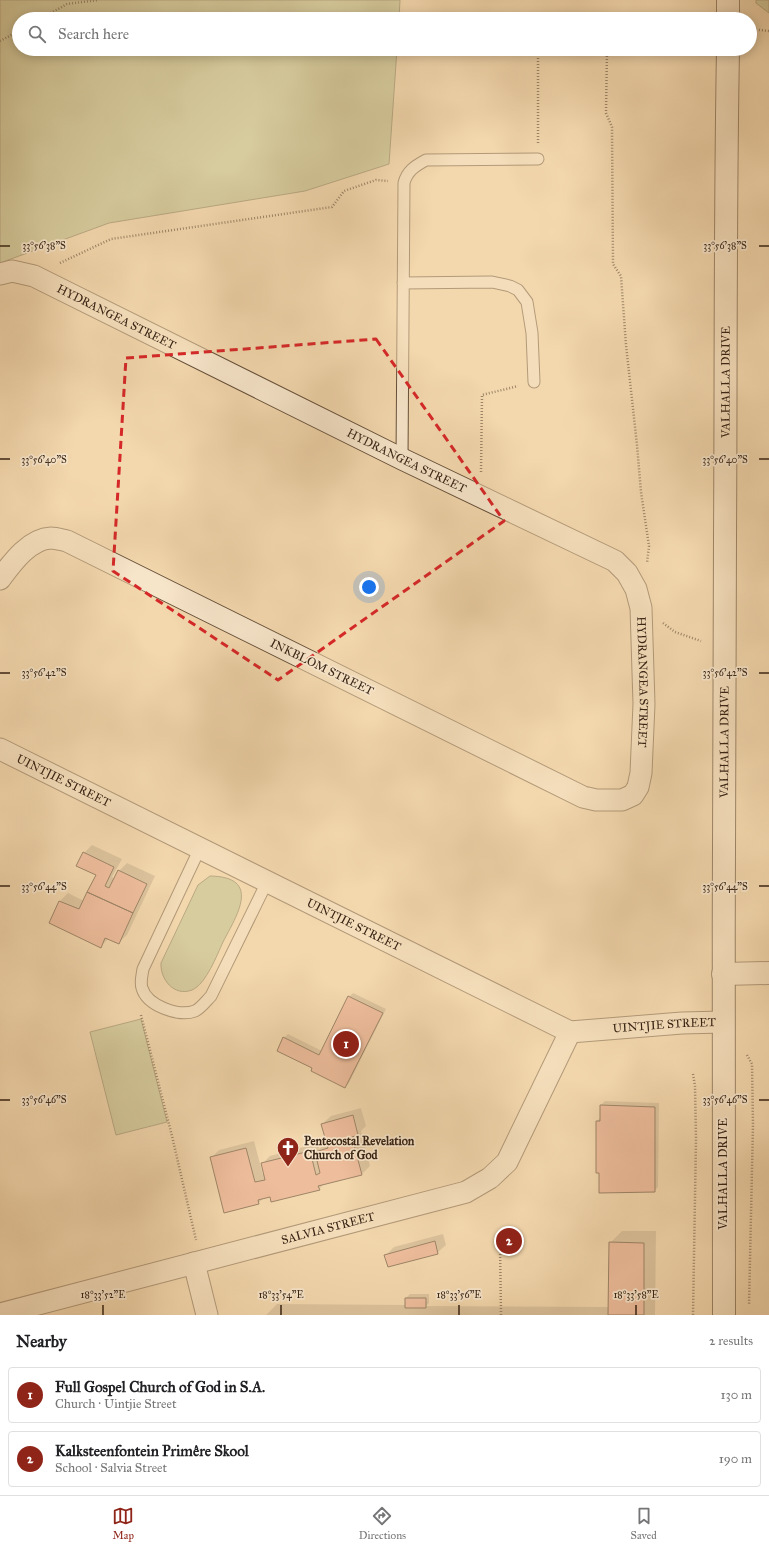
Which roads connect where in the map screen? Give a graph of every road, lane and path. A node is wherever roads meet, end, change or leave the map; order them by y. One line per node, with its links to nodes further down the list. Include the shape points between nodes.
1 (98, 0): 3 (path, via 67,4)
2 (728, 0): 4 (main road)
3 (53, 12)
4 (728, 12)
5 (757, 30): 6 (path)
6 (769, 31)
7 (12, 34): 8 (path)
8 (0, 41)
9 (538, 56): 12 (path)
10 (608, 56): 21 (path, via 606,113 612,127 613,264 621,276 641,492 649,546)
11 (728, 56): 28 (main road, VALHALLA DRIVE)
12 (538, 159): 13 (lane, via 426,160 406,175)
13 (404, 183): 15 (path, via 376,180 344,191 332,207 111,239); 16 (lane)
14 (0, 274): 15 (street, HYDRANGEA STREET, via 12,271)
15 (34, 276): 18 (street, HYDRANGEA STREET)
16 (403, 283): 17 (lane, via 492,282 518,290 527,302 532,333); 18 (lane)
17 (534, 382): 19 (path, via 482,395 481,472)
18 (402, 459): 19 (street, HYDRANGEA STREET)
19 (472, 493): 21 (street, HYDRANGEA STREET, via 615,561 628,572)
20 (0, 579): 24 (street, INKBLOM STREET, via 17,558 40,541 51,538 67,541 583,796 596,800 622,800 633,795)
21 (639, 598): 22 (path, via 675,632); 24 (street, HYDRANGEA STREET, via 644,704)
22 (701, 640)
23 (0, 749): 25 (street, UINTJIE STREET)
24 (641, 773)
25 (200, 848): 26 (street, UINTJIE STREET); 29 (lane, via 143,969)
26 (267, 882): 29 (lane, via 204,1004 186,1013 169,1011 150,999); 31 (street, UINTJIE STREET)
27 (769, 973): 28 (main road)
28 (723, 974): 30 (main road, VALHALLA DRIVE)
29 (142, 989): 35 (path, via 137,999 172,1136)
30 (723, 1022): 31 (street, UINTJIE STREET); 41 (main road, VALHALLA DRIVE)
31 (570, 1032): 35 (street, SALVIA STREET, via 507,1162 490,1178 466,1192)
32 (746, 1052): 36 (path, via 752,1064 753,1133)
33 (693, 1074): 40 (path, via 696,1139)
34 (505, 1238): 39 (path, via 500,1244)
35 (197, 1262): 37 (street, SALVIA STREET); 38 (street)
36 (749, 1308)
37 (0, 1314)
38 (207, 1315)
39 (501, 1315)
40 (693, 1315)
41 (724, 1315)

